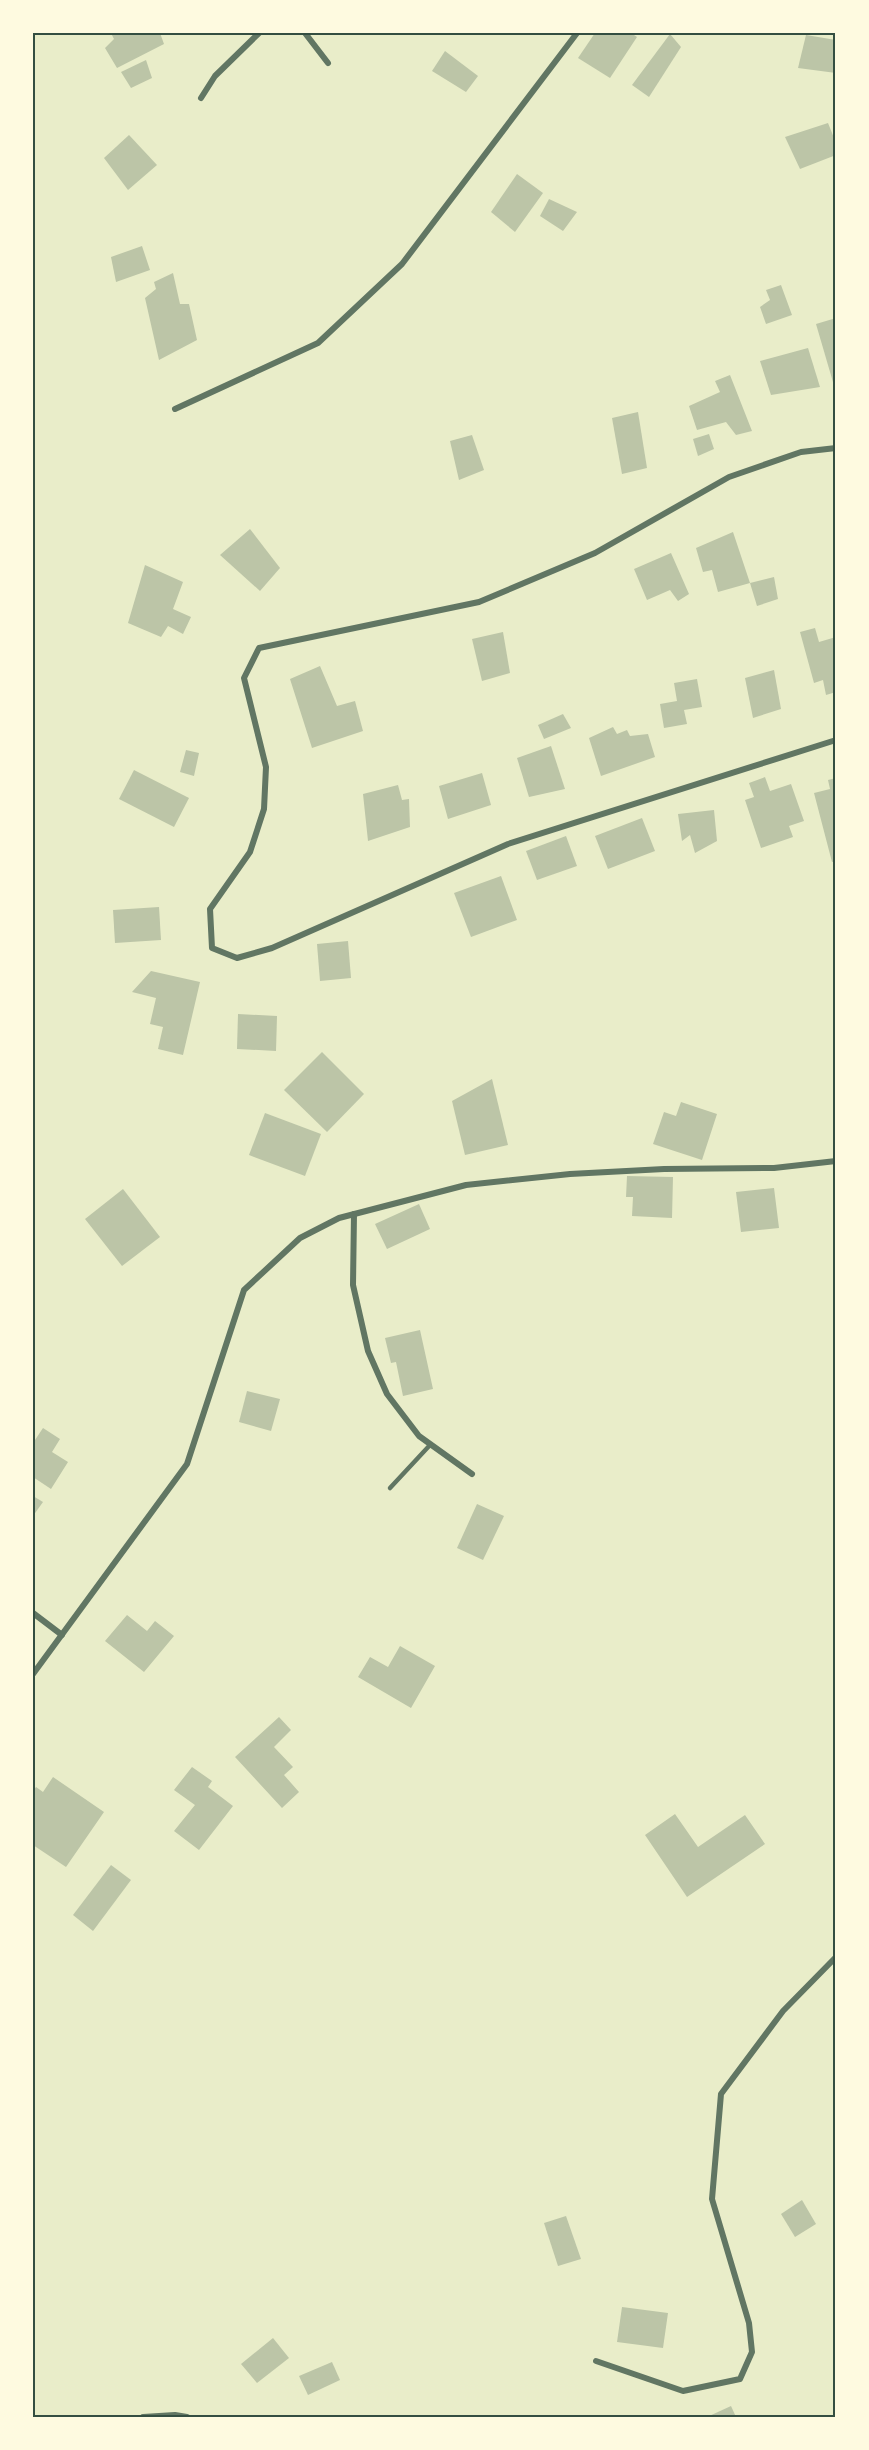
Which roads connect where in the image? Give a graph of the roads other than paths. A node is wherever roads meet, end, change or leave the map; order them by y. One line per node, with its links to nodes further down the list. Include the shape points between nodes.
1 (259, 33): 5 (street, via 215,75)
2 (305, 33): 4 (street)
3 (577, 33): 6 (street, via 402,264 360,304 318,343)
4 (328, 63)
5 (201, 98)
6 (175, 409)
7 (836, 448): 8 (street, via 801,452 729,477 595,553 479,602 259,648 244,678 266,767 264,809 250,852 210,909 212,948 237,958 272,948 508,844)
8 (836, 740)
9 (836, 1161): 10 (street, via 774,1168 558,1175 466,1185)
10 (354, 1214): 11 (street, via 353,1285 368,1351 387,1394 419,1436); 15 (street, via 300,1238 244,1290 187,1464)
11 (430, 1444): 12 (street); 13 (lane)
12 (472, 1474)
13 (390, 1488)
14 (33, 1613): 15 (street)
15 (62, 1635): 16 (street)
16 (33, 1674)
17 (836, 1957): 18 (street, via 783,2011 721,2094 712,2199 749,2323 752,2352 740,2379 683,2391)
18 (596, 2361)
19 (143, 2417): 20 (street)
20 (187, 2417)

